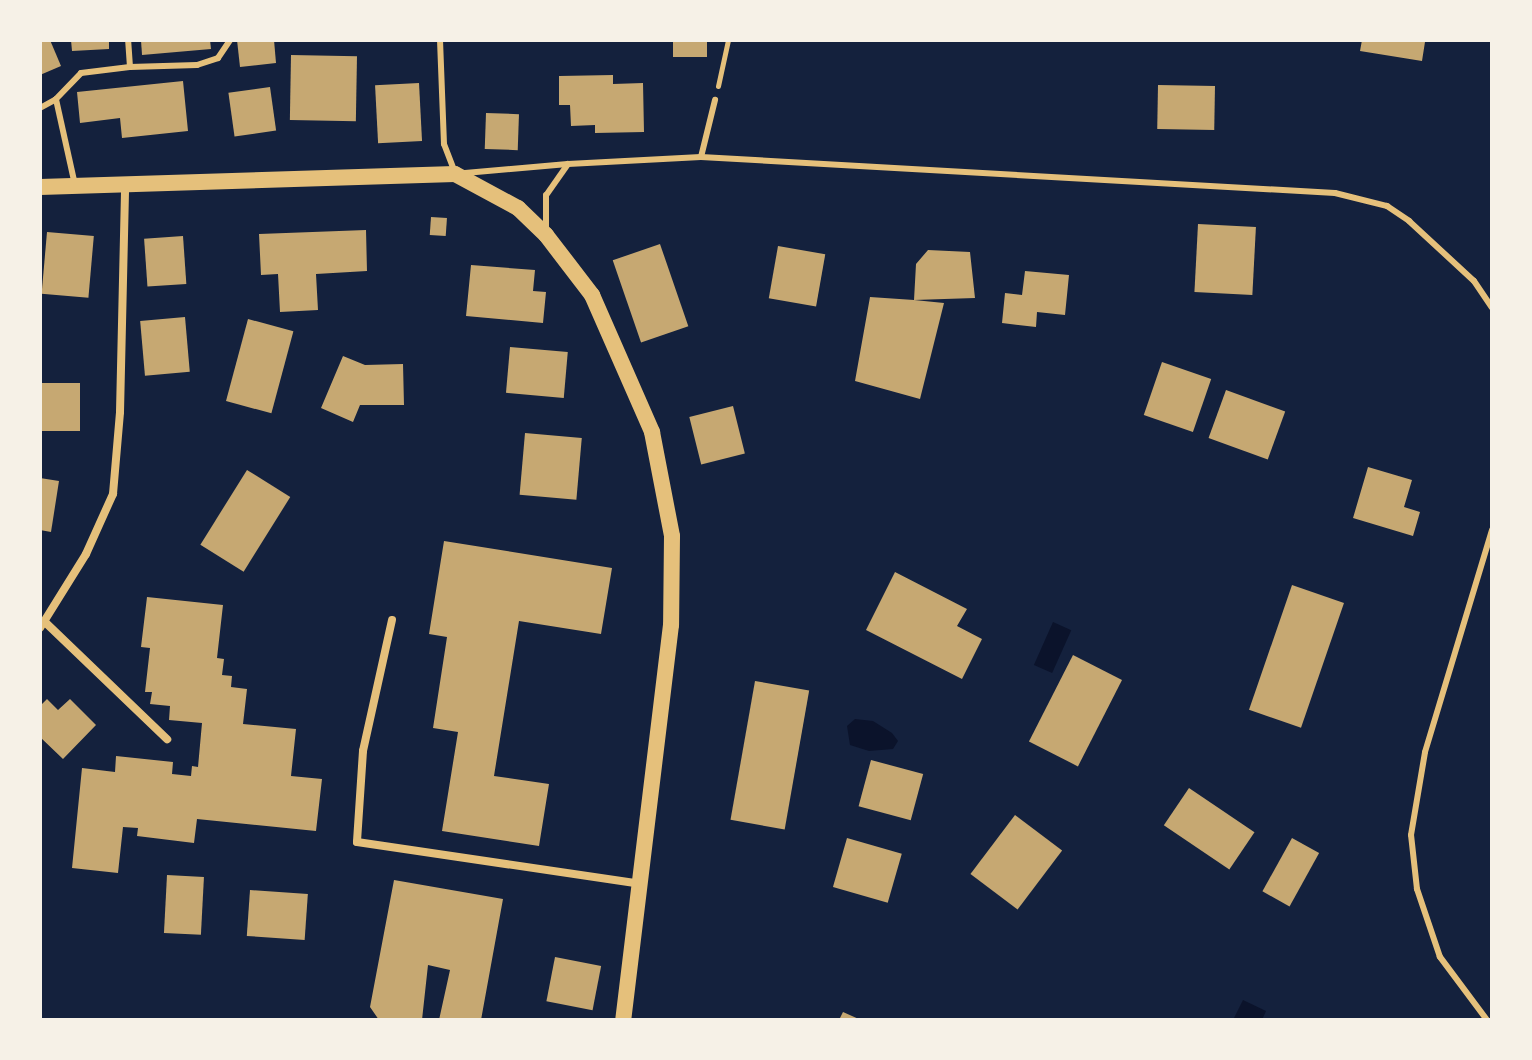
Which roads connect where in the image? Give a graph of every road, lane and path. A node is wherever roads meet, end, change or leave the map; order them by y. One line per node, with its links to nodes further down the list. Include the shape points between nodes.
1 (128, 40): 5 (lane)
2 (230, 40): 5 (lane, via 218,58 197,65)
3 (440, 40): 11 (lane, via 444,144)
4 (728, 40): 7 (path)
5 (130, 67): 6 (lane, via 81,73)
6 (56, 99): 8 (lane); 14 (lane)
7 (715, 100): 9 (lane)
8 (40, 108)
9 (701, 157): 10 (lane); 16 (lane, via 1335,193 1387,206 1409,221 1474,281)
10 (568, 164): 11 (lane); 15 (lane, via 546,195)
11 (455, 174): 12 (main road); 15 (main road, via 506,199)
12 (125, 185): 14 (main road); 19 (street, via 113,494)
13 (40, 187): 14 (main road)
14 (75, 187)
15 (546, 235): 21 (main road, via 592,295 624,362 652,432 669,507 671,625)
16 (1492, 308)
17 (1492, 530): 23 (lane, via 1425,752 1411,835 1417,889 1440,957)
18 (392, 620): 21 (street, via 363,751 357,842)
19 (43, 625): 20 (street)
20 (167, 739)
21 (640, 884): 22 (main road)
22 (623, 1020)
23 (1487, 1020)

